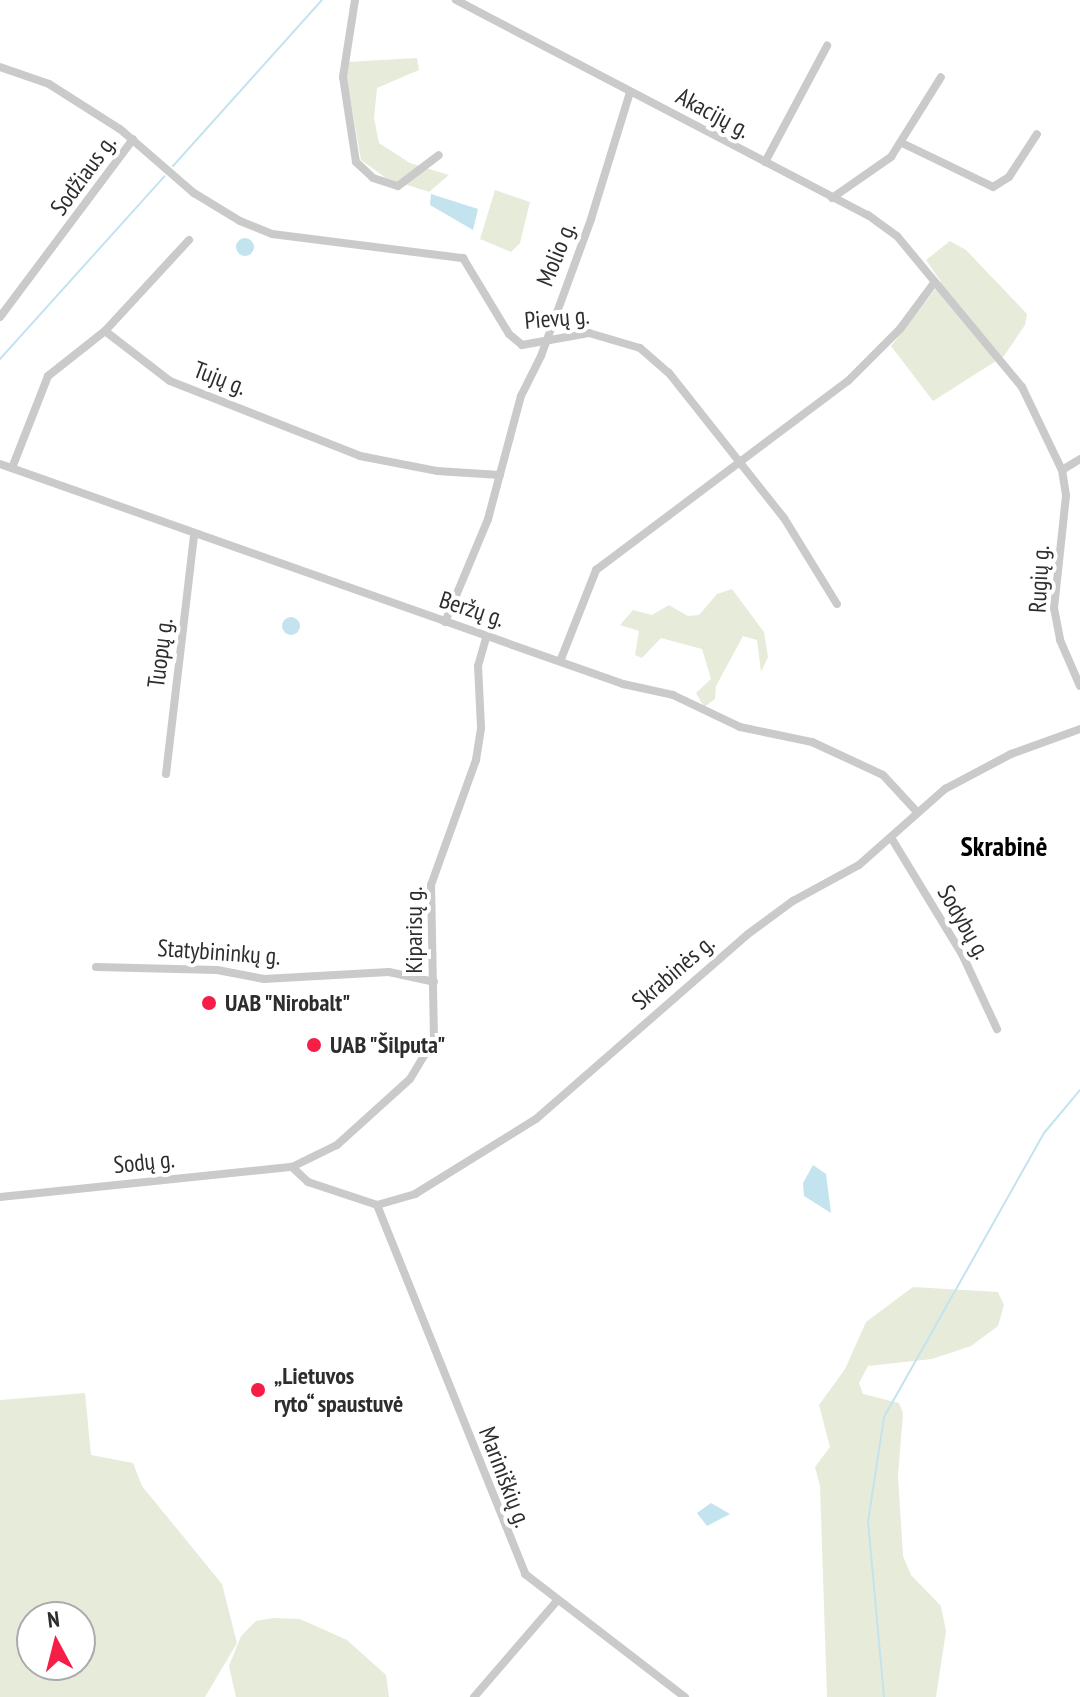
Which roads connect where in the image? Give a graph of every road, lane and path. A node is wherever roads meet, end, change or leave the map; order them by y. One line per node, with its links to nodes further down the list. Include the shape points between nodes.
1 (355, 0): 10 (street, via 343,77 356,162 373,178 398,186)
2 (456, 0): 6 (street, Akacijų g.)
3 (827, 46): 11 (street)
4 (0, 67): 8 (street, Sodžiaus g., via 49,84)
5 (941, 77): 9 (street)
6 (630, 92): 11 (street, Akacijų g.); 17 (street, Molio g., via 591,219)
7 (1037, 134): 9 (street, via 1009,177 993,187)
8 (133, 139): 15 (street, Sodžiaus g.); 17 (street, Pievų g., via 217,209 272,234 463,258 516,341)
9 (902, 143): 12 (street)
10 (439, 155)
11 (765, 162): 12 (street, Akacijų g.)
12 (832, 198): 14 (street, Akacijų g., via 883,224)
13 (189, 240): 16 (street)
14 (934, 283): 19 (street, via 867,364); 22 (street, Akacijų g., via 1022,387)
15 (0, 317)
16 (105, 331): 21 (street, via 48,376); 23 (street, Tujų g., via 170,381 360,456 461,474)
17 (545, 341): 19 (street, Pievų g., via 597,333 640,348 669,373); 23 (street, Molio g., via 521,396)
18 (1080, 459): 22 (street)
19 (741, 463): 25 (street, Pievų g., via 802,545); 28 (street, via 596,570)
20 (0, 464): 21 (street, Beržų g.)
21 (12, 468): 24 (street, Beržų g.)
22 (1062, 470): 29 (street, Rugių g., via 1066,496 1054,608 1060,640)
23 (500, 475): 26 (street, Molio g.)
24 (194, 536): 26 (street, Beržų g.); 31 (street, Tuopų g.)
25 (837, 604)
26 (445, 622): 27 (street, Beržų g.)
27 (487, 635): 28 (street, Beržų g.); 35 (street, Kiparisų g., via 478,666 481,727 476,760 431,885)
28 (561, 659): 32 (street, Beržų g., via 623,684 673,695 740,727 812,742 883,775)
29 (1080, 686)
30 (1080, 729): 32 (street, Skrabinės g., via 986,767)
31 (166, 774)
32 (917, 812): 33 (street, Skrabinės g.)
33 (892, 839): 36 (street, Sodybų g., via 962,954); 39 (street, Skrabinės g., via 748,934 536,1119 415,1194)
34 (96, 967): 35 (street, Statybininkų g., via 217,970 264,979 389,972)
35 (434, 982): 37 (street, Kiparisų g., via 434,1039 427,1058 337,1145)
36 (997, 1029)
37 (292, 1167): 38 (street, Sodų g.); 39 (street, via 308,1182)
38 (0, 1197)
39 (377, 1205): 40 (street, Mariniškių g., via 514,1555 525,1574)
40 (557, 1601): 41 (street); 42 (street, Mariniškių g.)
41 (474, 1697)
42 (685, 1697)

